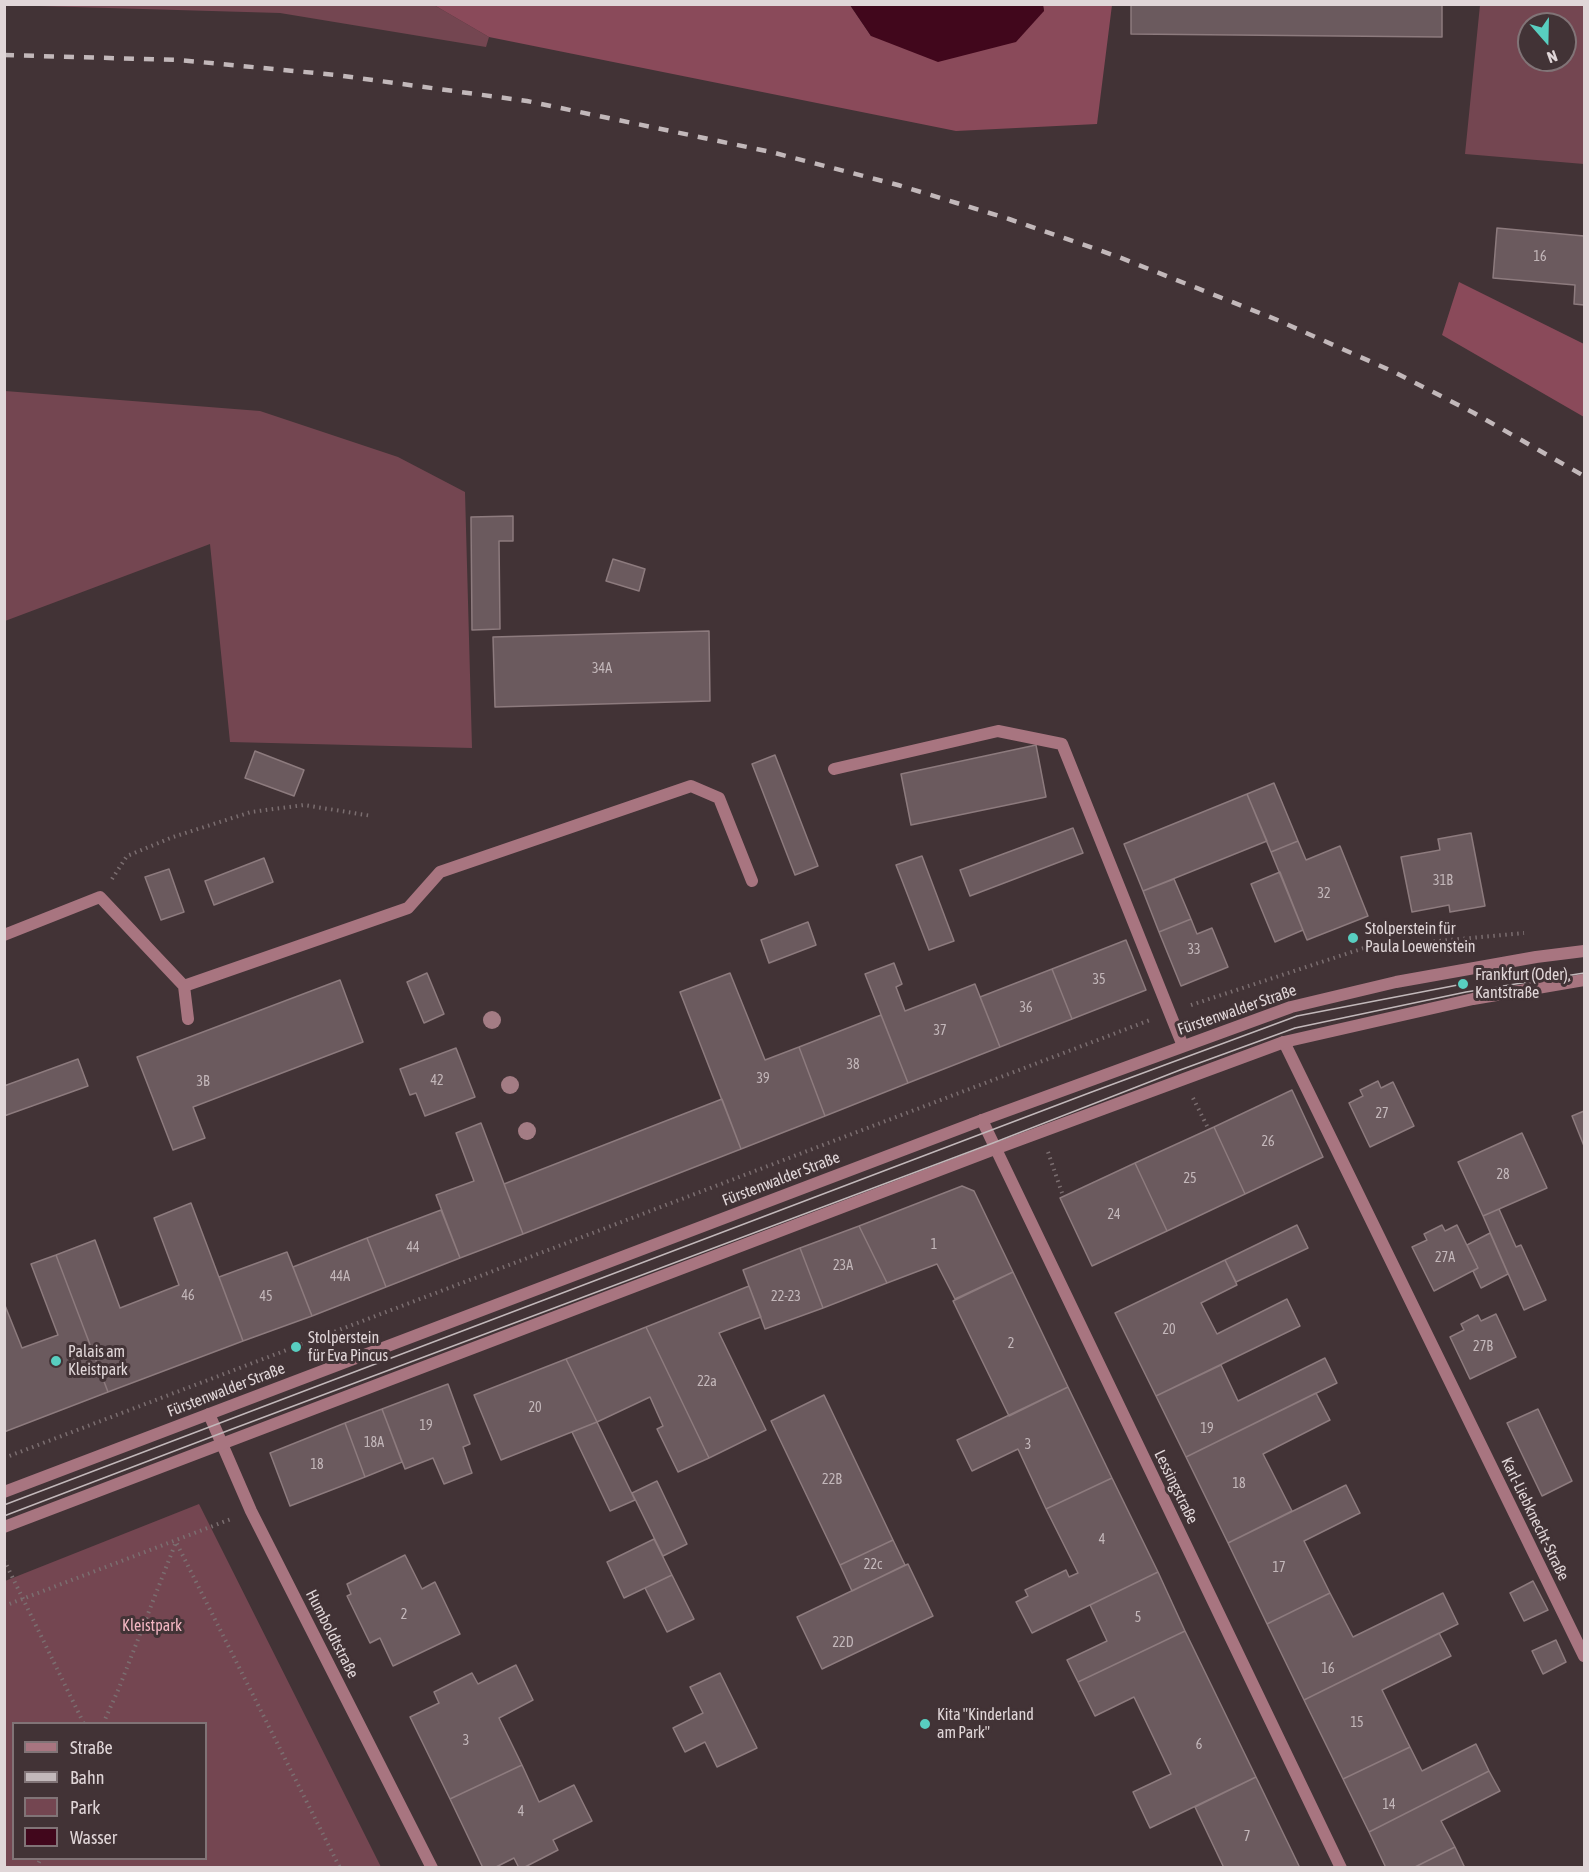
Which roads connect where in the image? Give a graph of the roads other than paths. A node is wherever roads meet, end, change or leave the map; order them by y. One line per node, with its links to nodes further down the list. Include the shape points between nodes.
1 (834, 769): 9 (street, via 998,731 1062,744)
2 (752, 880): 6 (street, via 719,798 691,786 440,872 408,908)
3 (4, 935): 6 (street, via 100,897)
4 (1584, 951): 9 (street, Fürstenwalder Straße, via 1396,982 1302,1004)
5 (1584, 980): 8 (street, via 1473,999)
6 (184, 986): 7 (street)
7 (188, 1019)
8 (1284, 1042): 11 (street); 16 (street, Karl-Liebknecht-Straße)
9 (1183, 1046): 10 (street, Fürstenwalder Straße)
10 (982, 1120): 11 (street, Lessingstraße); 12 (street, Fürstenwalder Straße)
11 (996, 1149): 13 (street); 18 (street, Lessingstraße)
12 (209, 1414): 13 (street, Humboldtstraße); 14 (street, Fürstenwalder Straße)
13 (222, 1443): 15 (street); 17 (street, Humboldtstraße, via 251,1511)
14 (4, 1492)
15 (4, 1527)
16 (1584, 1656)
17 (432, 1868)
18 (1341, 1868)

